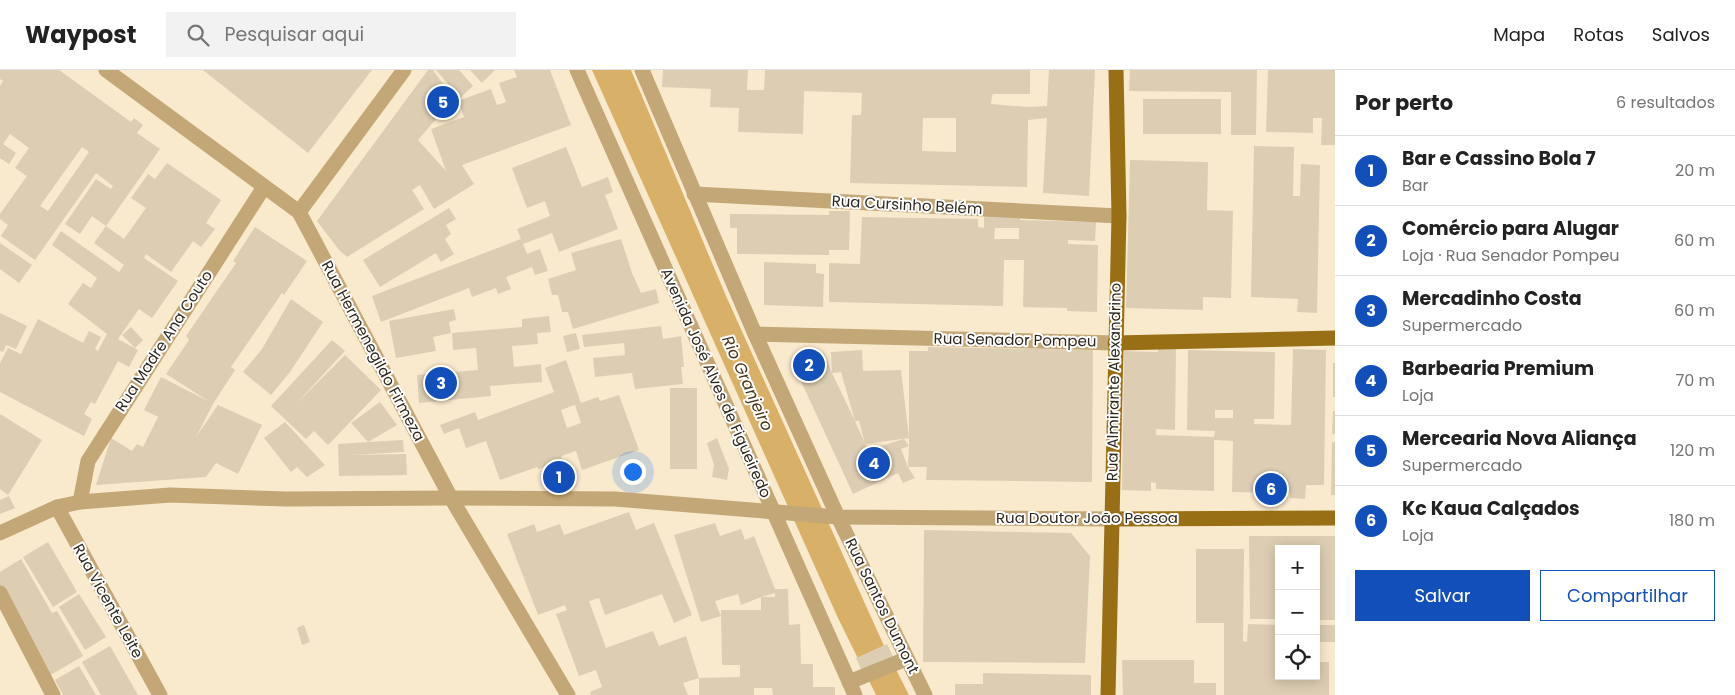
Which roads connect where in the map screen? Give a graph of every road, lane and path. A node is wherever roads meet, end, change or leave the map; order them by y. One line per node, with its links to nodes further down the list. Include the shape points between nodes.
1 (106, 70): 6 (street, Rua Hermenegildo Firmeza)
2 (404, 70): 8 (street)
3 (577, 70): 16 (street, Avenida José Alves de Figueiredo)
4 (642, 70): 7 (street)
5 (1116, 70): 9 (main road, Rua Almirante Alexandrino)
6 (264, 186): 8 (street, Rua Hermenegildo Firmeza); 14 (street, Rua Madre Ana Couto, via 88,461)
7 (694, 194): 9 (street, Rua Cursinho Belém); 10 (street)
8 (299, 212): 13 (street, Rua Hermenegildo Firmeza)
9 (1119, 216): 12 (main road, Rua Almirante Alexandrino)
10 (755, 334): 12 (street, Rua Senador Pompeu); 17 (street)
11 (1335, 338): 12 (main road, Rua Senador Pompeu)
12 (1115, 343): 19 (main road, Rua Almirante Alexandrino)
13 (451, 498): 14 (street, Rua Doutor João Pessoa, via 286,500 170,495); 16 (street, Rua Doutor João Pessoa, via 615,499); 26 (street, Rua Hermenegildo Firmeza)
14 (80, 502): 15 (street, Rua Doutor João Pessoa)
15 (57, 507): 20 (street, Rua Doutor João Pessoa); 25 (street, Rua Vicente Leite)
16 (778, 512): 17 (street, Rua Doutor João Pessoa); 23 (street, Avenida José Alves de Figueiredo)
17 (835, 516): 19 (street, Rua Doutor João Pessoa); 22 (street, Rua Santos Dumont)
18 (1335, 518): 19 (main road, Rua Doutor João Pessoa)
19 (1112, 519): 28 (main road, Rua Almirante Alexandrino)
20 (0, 533)
21 (0, 594): 24 (street)
22 (902, 660): 23 (street); 27 (street, Rua Santos Dumont)
23 (854, 685)
24 (53, 695)
25 (160, 695)
26 (568, 695)
27 (925, 695)
28 (1108, 695)

